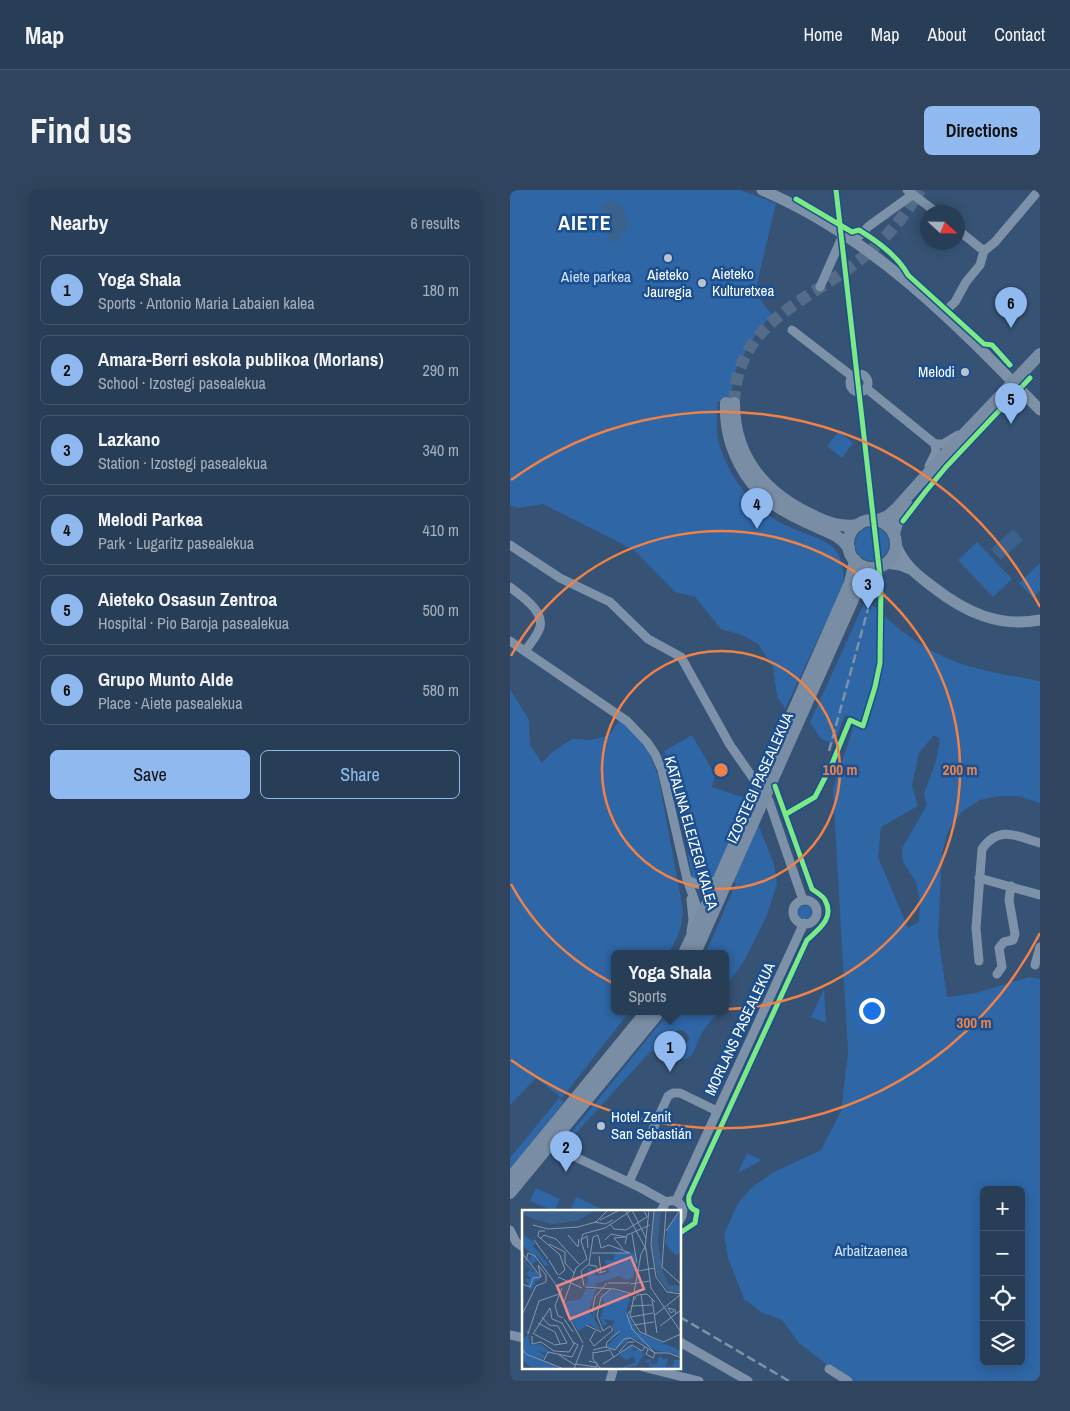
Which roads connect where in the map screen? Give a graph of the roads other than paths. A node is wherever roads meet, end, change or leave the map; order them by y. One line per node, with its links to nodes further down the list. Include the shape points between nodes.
1 (762, 190): 5 (street)
2 (1039, 190): 8 (street)
3 (910, 192): 4 (street); 7 (street)
4 (928, 205)
5 (843, 235): 7 (street); 9 (street)
6 (965, 236): 8 (street)
7 (854, 241): 10 (street)
8 (984, 251): 10 (street, via 980,265 955,302)
9 (820, 287)
10 (943, 313): 14 (street)
11 (792, 330): 16 (street, via 853,377 851,384 854,390 861,392 866,388)
12 (1040, 354): 15 (main road)
13 (1040, 362): 20 (main road, via 898,519)
14 (1040, 410)
15 (973, 426): 16 (street, via 943,444); 17 (main road)
16 (934, 444): 17 (street, via 933,460)
17 (912, 492): 18 (main road, via 893,513)
18 (876, 521): 19 (main road); 20 (main road, via 886,525)
19 (858, 525): 22 (main road, via 849,538); 22 (main road, via 841,526 818,518 770,489 753,469 742,448 730,403 726,422 734,452 756,488 782,510 835,535)
20 (895, 540): 24 (main road, via 893,555); 25 (street, via 902,558)
21 (510, 545): 37 (street, via 560,578 610,602 648,639 681,658 730,745 771,807)
22 (849, 548): 23 (main road)
23 (855, 560): 24 (main road, via 864,567); 30 (main road, IZOSTEGI PASEALEKUA, via 850,583)
24 (881, 565): 25 (street, via 900,565); 30 (main road, IZOSTEGI PASEALEKUA, via 859,586)
25 (912, 570): 27 (street, via 942,594 976,614 1012,623)
26 (510, 587): 29 (street, via 530,603 540,622 538,632)
27 (1040, 620)
28 (510, 642): 29 (street, KATALINA ELEIZEGI KALEA)
29 (525, 651): 33 (street, KATALINA ELEIZEGI KALEA, via 628,721 647,742 662,770)
30 (810, 684): 34 (main road, IZOSTEGI PASEALEKUA)
31 (1040, 843): 32 (street, via 1009,834 999,834 988,840 982,849)
32 (979, 878): 35 (street); 42 (street, via 976,928)
33 (687, 879): 34 (street, via 699,886); 38 (street, KATALINA ELEIZEGI KALEA); 41 (street, via 693,920)
34 (724, 880): 38 (main road, IZOSTEGI PASEALEKUA); 41 (main road, IZOSTEGI PASEALEKUA)
35 (1011, 886): 36 (street); 44 (street, via 1009,900 1015,934 1014,940 1004,942 999,948 1002,967)
36 (1040, 895)
37 (803, 900): 39 (street, via 793,910 795,918); 39 (street, via 812,903 816,913 811,922)
38 (701, 919): 41 (main road, IZOSTEGI PASEALEKUA)
39 (804, 923): 47 (street, MORLANS PASEALEKUA)
40 (1040, 947): 43 (street)
41 (690, 950)
42 (983, 958)
43 (1035, 965)
44 (997, 974)
45 (644, 1015): 49 (main road)
46 (657, 1015): 51 (main road)
47 (717, 1111): 50 (street, via 680,1093 673,1092 668,1096); 52 (street, MORLANS PASEALEKUA)
48 (567, 1153): 50 (street)
49 (510, 1179)
50 (629, 1182): 53 (street)
51 (510, 1193)
52 (676, 1201): 53 (street); 55 (street, via 683,1210)
53 (666, 1202): 54 (street)
54 (662, 1210)
55 (681, 1218)
56 (510, 1230): 57 (street)
57 (522, 1246)
58 (681, 1343): 62 (street)
59 (614, 1368): 63 (street)
60 (647, 1368): 64 (street)
61 (829, 1369): 66 (street)
62 (738, 1378): 65 (street)
63 (610, 1381)
64 (699, 1381)
65 (748, 1381)
66 (848, 1381)

